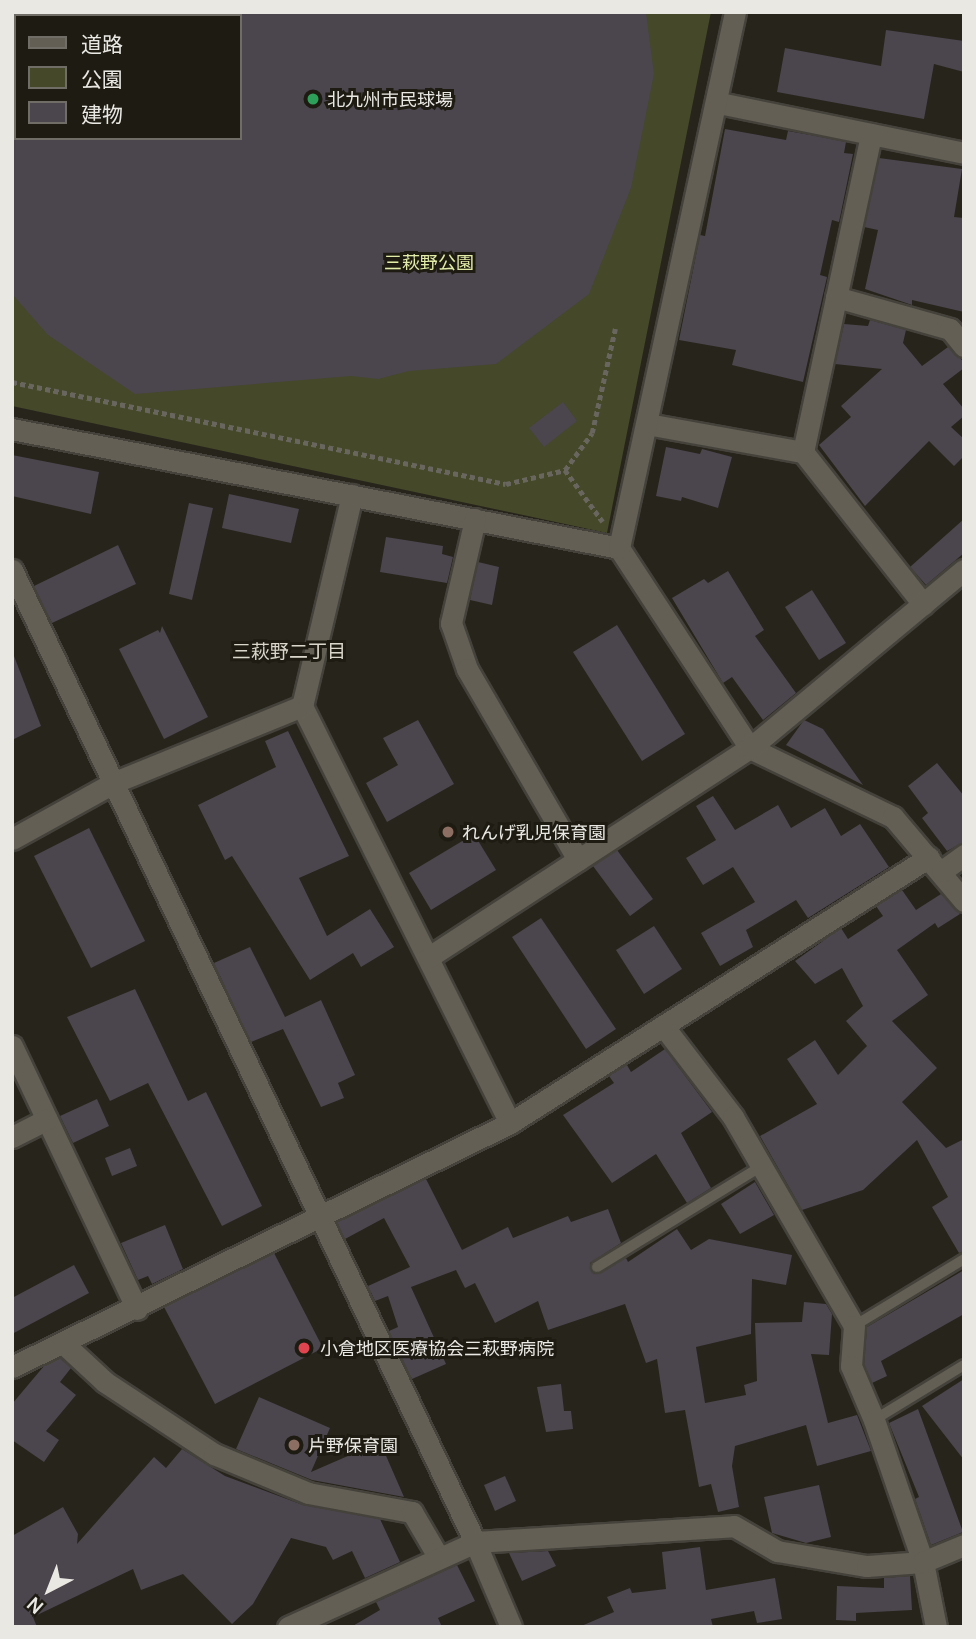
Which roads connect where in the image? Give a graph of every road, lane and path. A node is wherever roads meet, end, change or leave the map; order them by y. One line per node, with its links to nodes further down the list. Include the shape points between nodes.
1 (735, 12): 2 (street)
2 (719, 103): 3 (street); 9 (street)
3 (871, 134): 4 (street); 5 (street)
4 (964, 153)
5 (836, 297): 7 (street, via 950,329); 11 (street)
6 (615, 329): 12 (path, via 592,433)
7 (964, 346)
8 (12, 382): 12 (path, via 506,484)
9 (647, 424): 11 (street); 15 (street)
10 (12, 429): 13 (street)
11 (803, 452): 18 (street)
12 (565, 470): 15 (path)
13 (352, 495): 14 (street); 19 (street)
14 (475, 520): 15 (street); 24 (street, via 451,623 467,669)
15 (620, 547): 20 (street)
16 (12, 570): 21 (street)
17 (964, 570): 18 (street)
18 (923, 604): 20 (street)
19 (302, 706): 21 (street); 27 (street)
20 (750, 748): 24 (street); 25 (street, via 893,817)
21 (115, 782): 22 (street); 34 (street)
22 (12, 839)
23 (964, 855): 25 (street)
24 (578, 860): 27 (street)
25 (936, 864): 26 (street); 28 (street)
26 (964, 901)
27 (429, 957): 31 (street)
28 (664, 1027): 31 (street); 33 (street, via 733,1117)
29 (12, 1046): 30 (street)
30 (47, 1119): 32 (street); 37 (street)
31 (510, 1123): 34 (street)
32 (12, 1137)
33 (762, 1166): 36 (lane); 38 (street)
34 (319, 1213): 37 (street); 43 (street)
35 (964, 1259): 38 (lane)
36 (597, 1267)
37 (137, 1308): 39 (street)
38 (854, 1325): 42 (street, via 851,1366)
39 (63, 1343): 41 (street); 45 (street, via 105,1382 214,1454 308,1493 412,1511)
40 (964, 1365): 42 (lane)
41 (12, 1367)
42 (874, 1420): 46 (street)
43 (475, 1542): 45 (street); 46 (street, via 734,1526 777,1551 867,1566); 48 (street)
44 (964, 1545): 46 (street)
45 (439, 1558): 47 (street)
46 (923, 1562): 49 (street)
47 (288, 1627)
48 (511, 1627)
49 (936, 1627)

